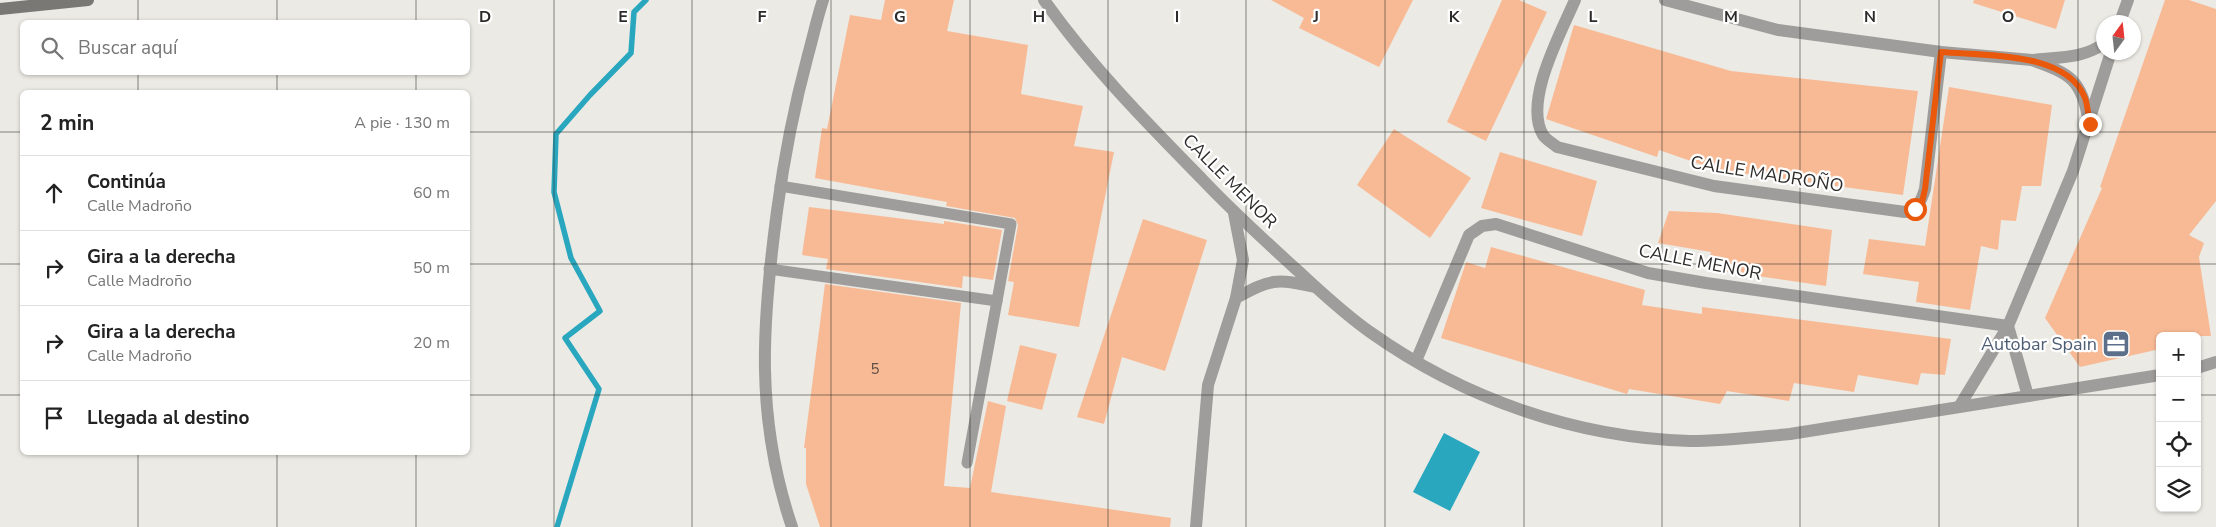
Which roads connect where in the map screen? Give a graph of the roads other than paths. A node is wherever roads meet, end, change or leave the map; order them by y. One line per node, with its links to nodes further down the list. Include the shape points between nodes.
1 (88, 0): 7 (main road)
2 (823, 0): 14 (street, via 790,122)
3 (1044, 0): 15 (street, CALLE MENOR, via 1114,90)
4 (1575, 0): 10 (street, CALLE MADROÑO, via 1543,79 1537,120 1543,136 1558,147 1714,186 1904,212 1915,209 1922,202 1925,189)
5 (1665, 0): 10 (street, via 1778,30)
6 (2128, 0): 8 (street)
7 (0, 9)
8 (2123, 15)
9 (2096, 48): 11 (street, via 2076,55)
10 (1941, 52): 11 (street)
11 (2032, 60): 13 (street, via 2064,71 2085,97)
12 (2109, 60): 13 (street)
13 (2090, 124): 20 (street)
14 (780, 186): 16 (street); 19 (lane, via 1011,224)
15 (1234, 213): 17 (street, CALLE MENOR); 18 (street, via 1242,260)
16 (769, 270): 19 (lane); 28 (street, via 764,386 769,438 779,489)
17 (1316, 287): 18 (street, via 1266,282); 21 (street, CALLE MENOR, via 1369,331)
18 (1236, 298): 29 (street, via 1208,385)
19 (997, 301): 27 (lane)
20 (2008, 326): 21 (street, CALLE MENOR, via 1648,273 1496,224 1482,226 1469,235); 25 (street); 26 (street)
21 (1416, 361): 26 (street, CALLE MENOR, via 1478,393 1532,415 1585,429 1638,437 1690,441 1739,439)
22 (2216, 362): 23 (street)
23 (2201, 367)
24 (2156, 377): 25 (street, CALLE MENOR)
25 (2028, 396): 26 (street, CALLE MENOR)
26 (1959, 407)
27 (967, 463)
28 (792, 527)
29 (1196, 527)

